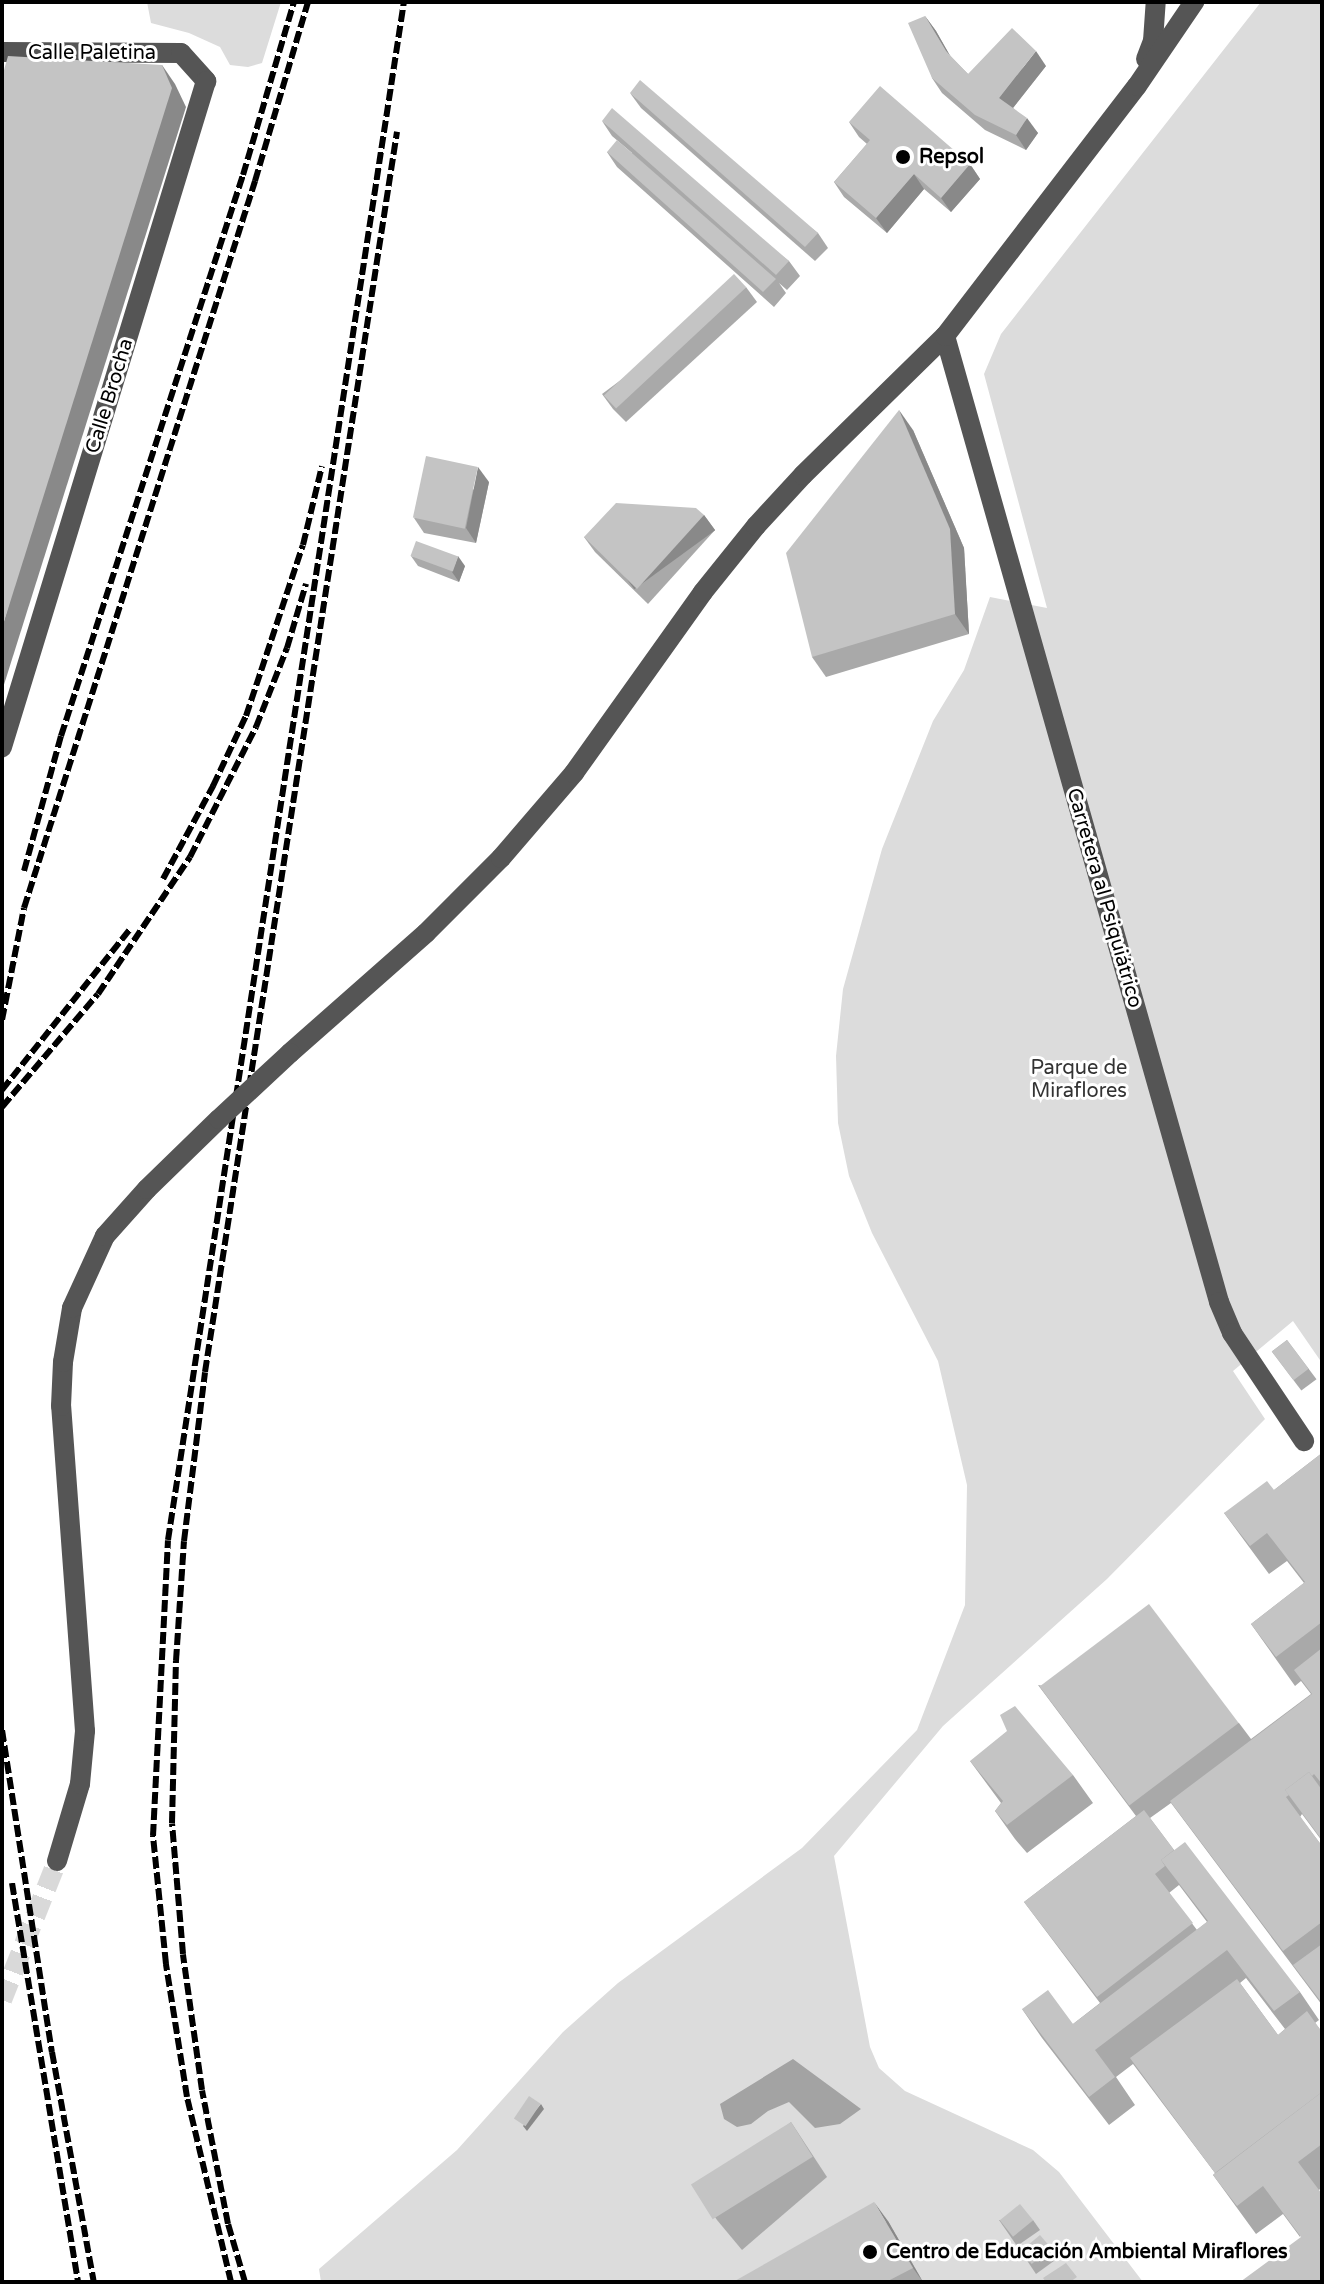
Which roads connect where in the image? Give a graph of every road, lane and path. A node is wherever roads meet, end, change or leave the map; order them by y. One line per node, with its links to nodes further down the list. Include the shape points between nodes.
1 (1156, 2): 5 (street, via 1153,41)
2 (1194, 2): 5 (street)
3 (2, 52): 4 (street, Calle Paletina)
4 (181, 53): 7 (street, Calle Brocha, via 206,81)
5 (1137, 86): 6 (street)
6 (945, 336): 8 (street, Carretera al Psiquiátrico, via 1219,1302 1232,1333); 9 (street, bridge, via 756,526 583,761 501,858 219,1119 105,1236 72,1308 63,1362 61,1406 85,1731 80,1784)
7 (2, 747)
8 (1304, 1441)
9 (57, 1861)

